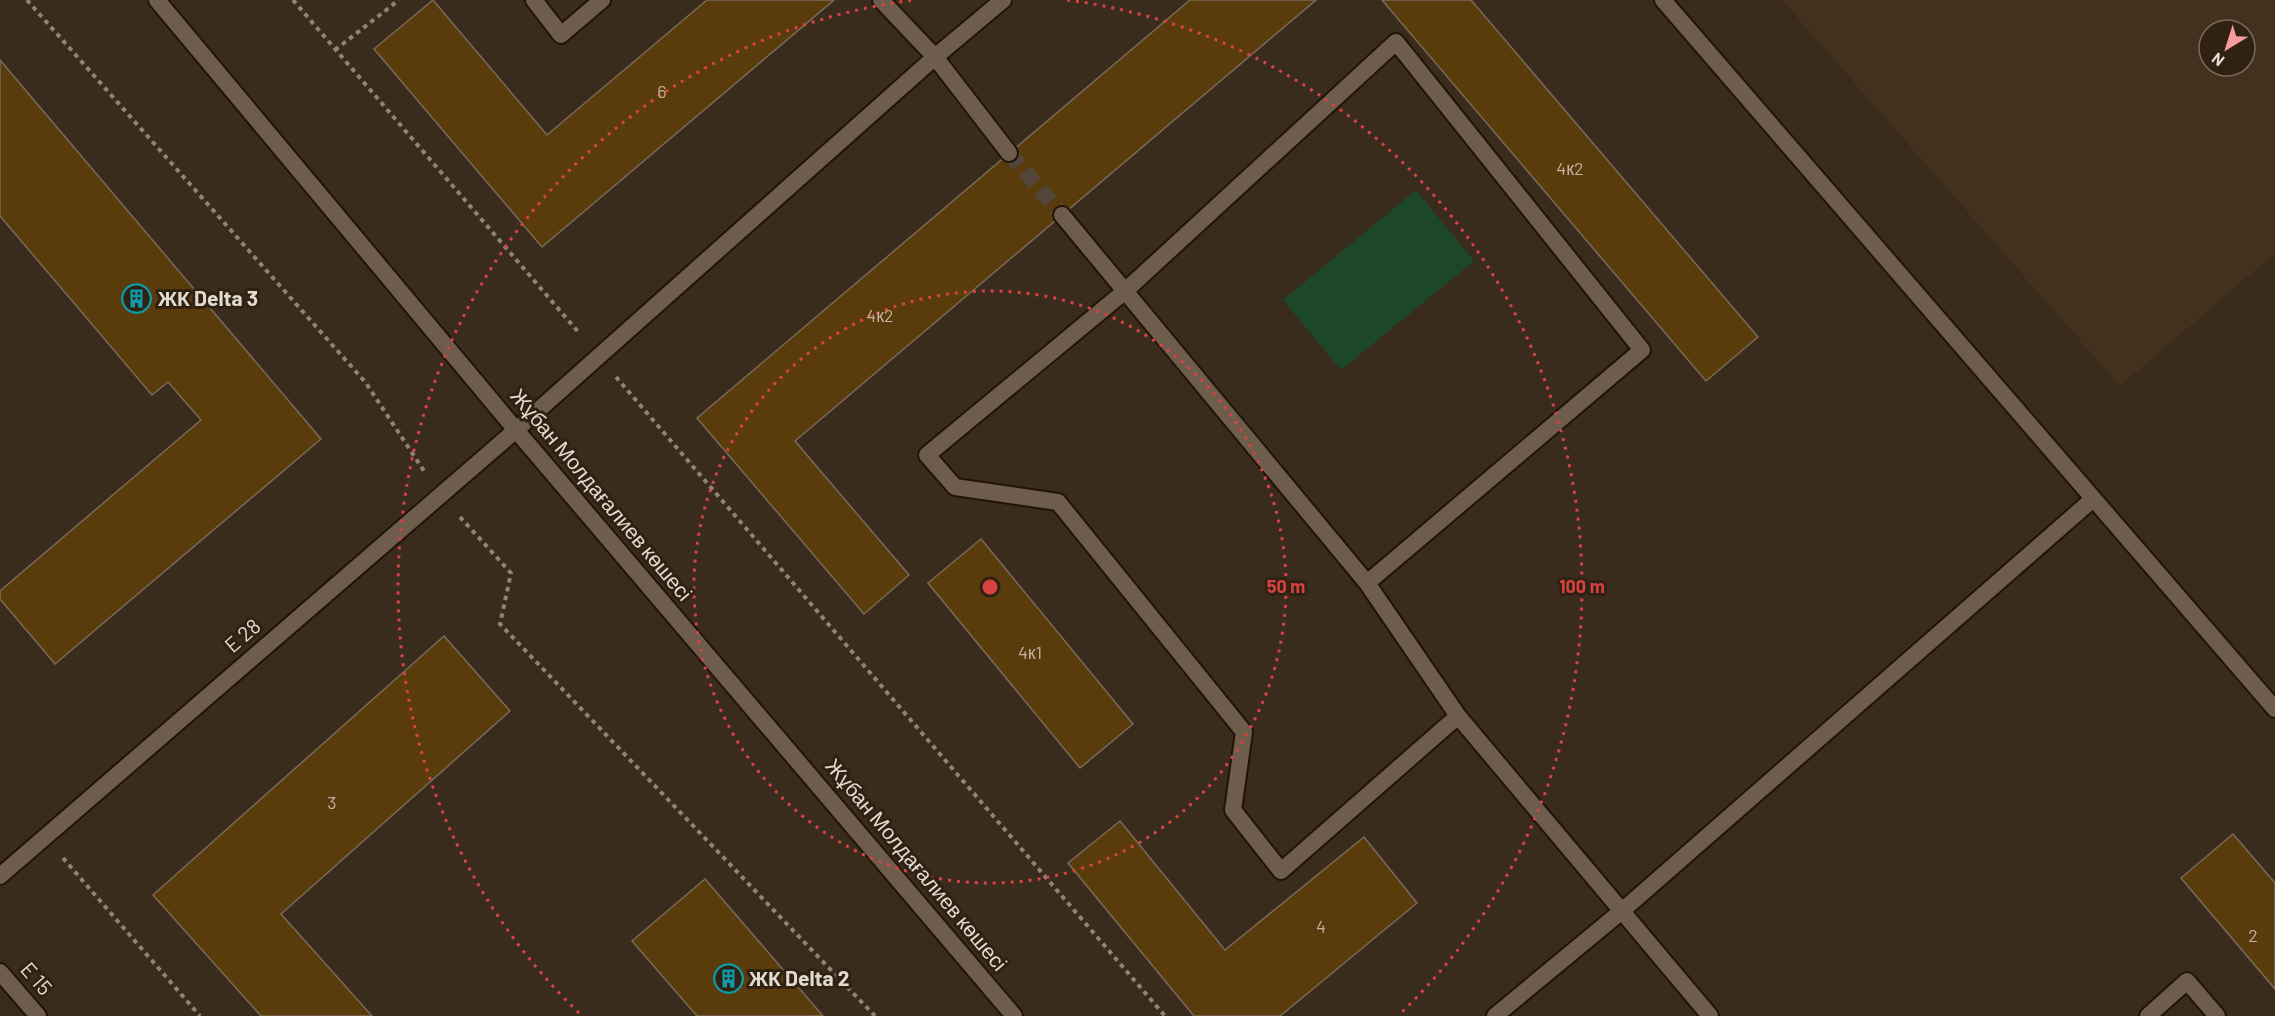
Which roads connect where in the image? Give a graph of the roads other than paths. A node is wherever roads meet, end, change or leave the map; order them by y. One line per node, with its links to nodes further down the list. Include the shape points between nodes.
1 (157, 0): 11 (street, Жұбан Молдағалиев көшесі)
2 (534, 0): 3 (street, via 561,35)
3 (602, 0)
4 (881, 0): 7 (street)
5 (1003, 0): 7 (street, E 28)
6 (1663, 0): 12 (street)
7 (935, 57): 8 (street); 11 (street, E 28)
8 (1009, 153)
9 (1062, 215): 10 (street)
10 (1124, 292): 13 (street); 13 (street, via 1396,42 1642,350); 15 (street, via 927,455 955,487 1058,502 1244,732 1233,810 1281,871)
11 (516, 430): 16 (street, E 28); 20 (street, Жұбан Молдағалиев көшесі)
12 (2093, 498): 14 (street); 17 (street)
13 (1366, 583): 15 (street)
14 (2275, 709)
15 (1458, 716): 17 (street)
16 (0, 876)
17 (1623, 910): 21 (street); 22 (street)
18 (0, 972): 19 (street, E 15)
19 (38, 1016)
20 (1014, 1016)
21 (1495, 1016)
22 (1710, 1016)
23 (2148, 1016): 24 (street, via 2187,981)
24 (2217, 1016)

